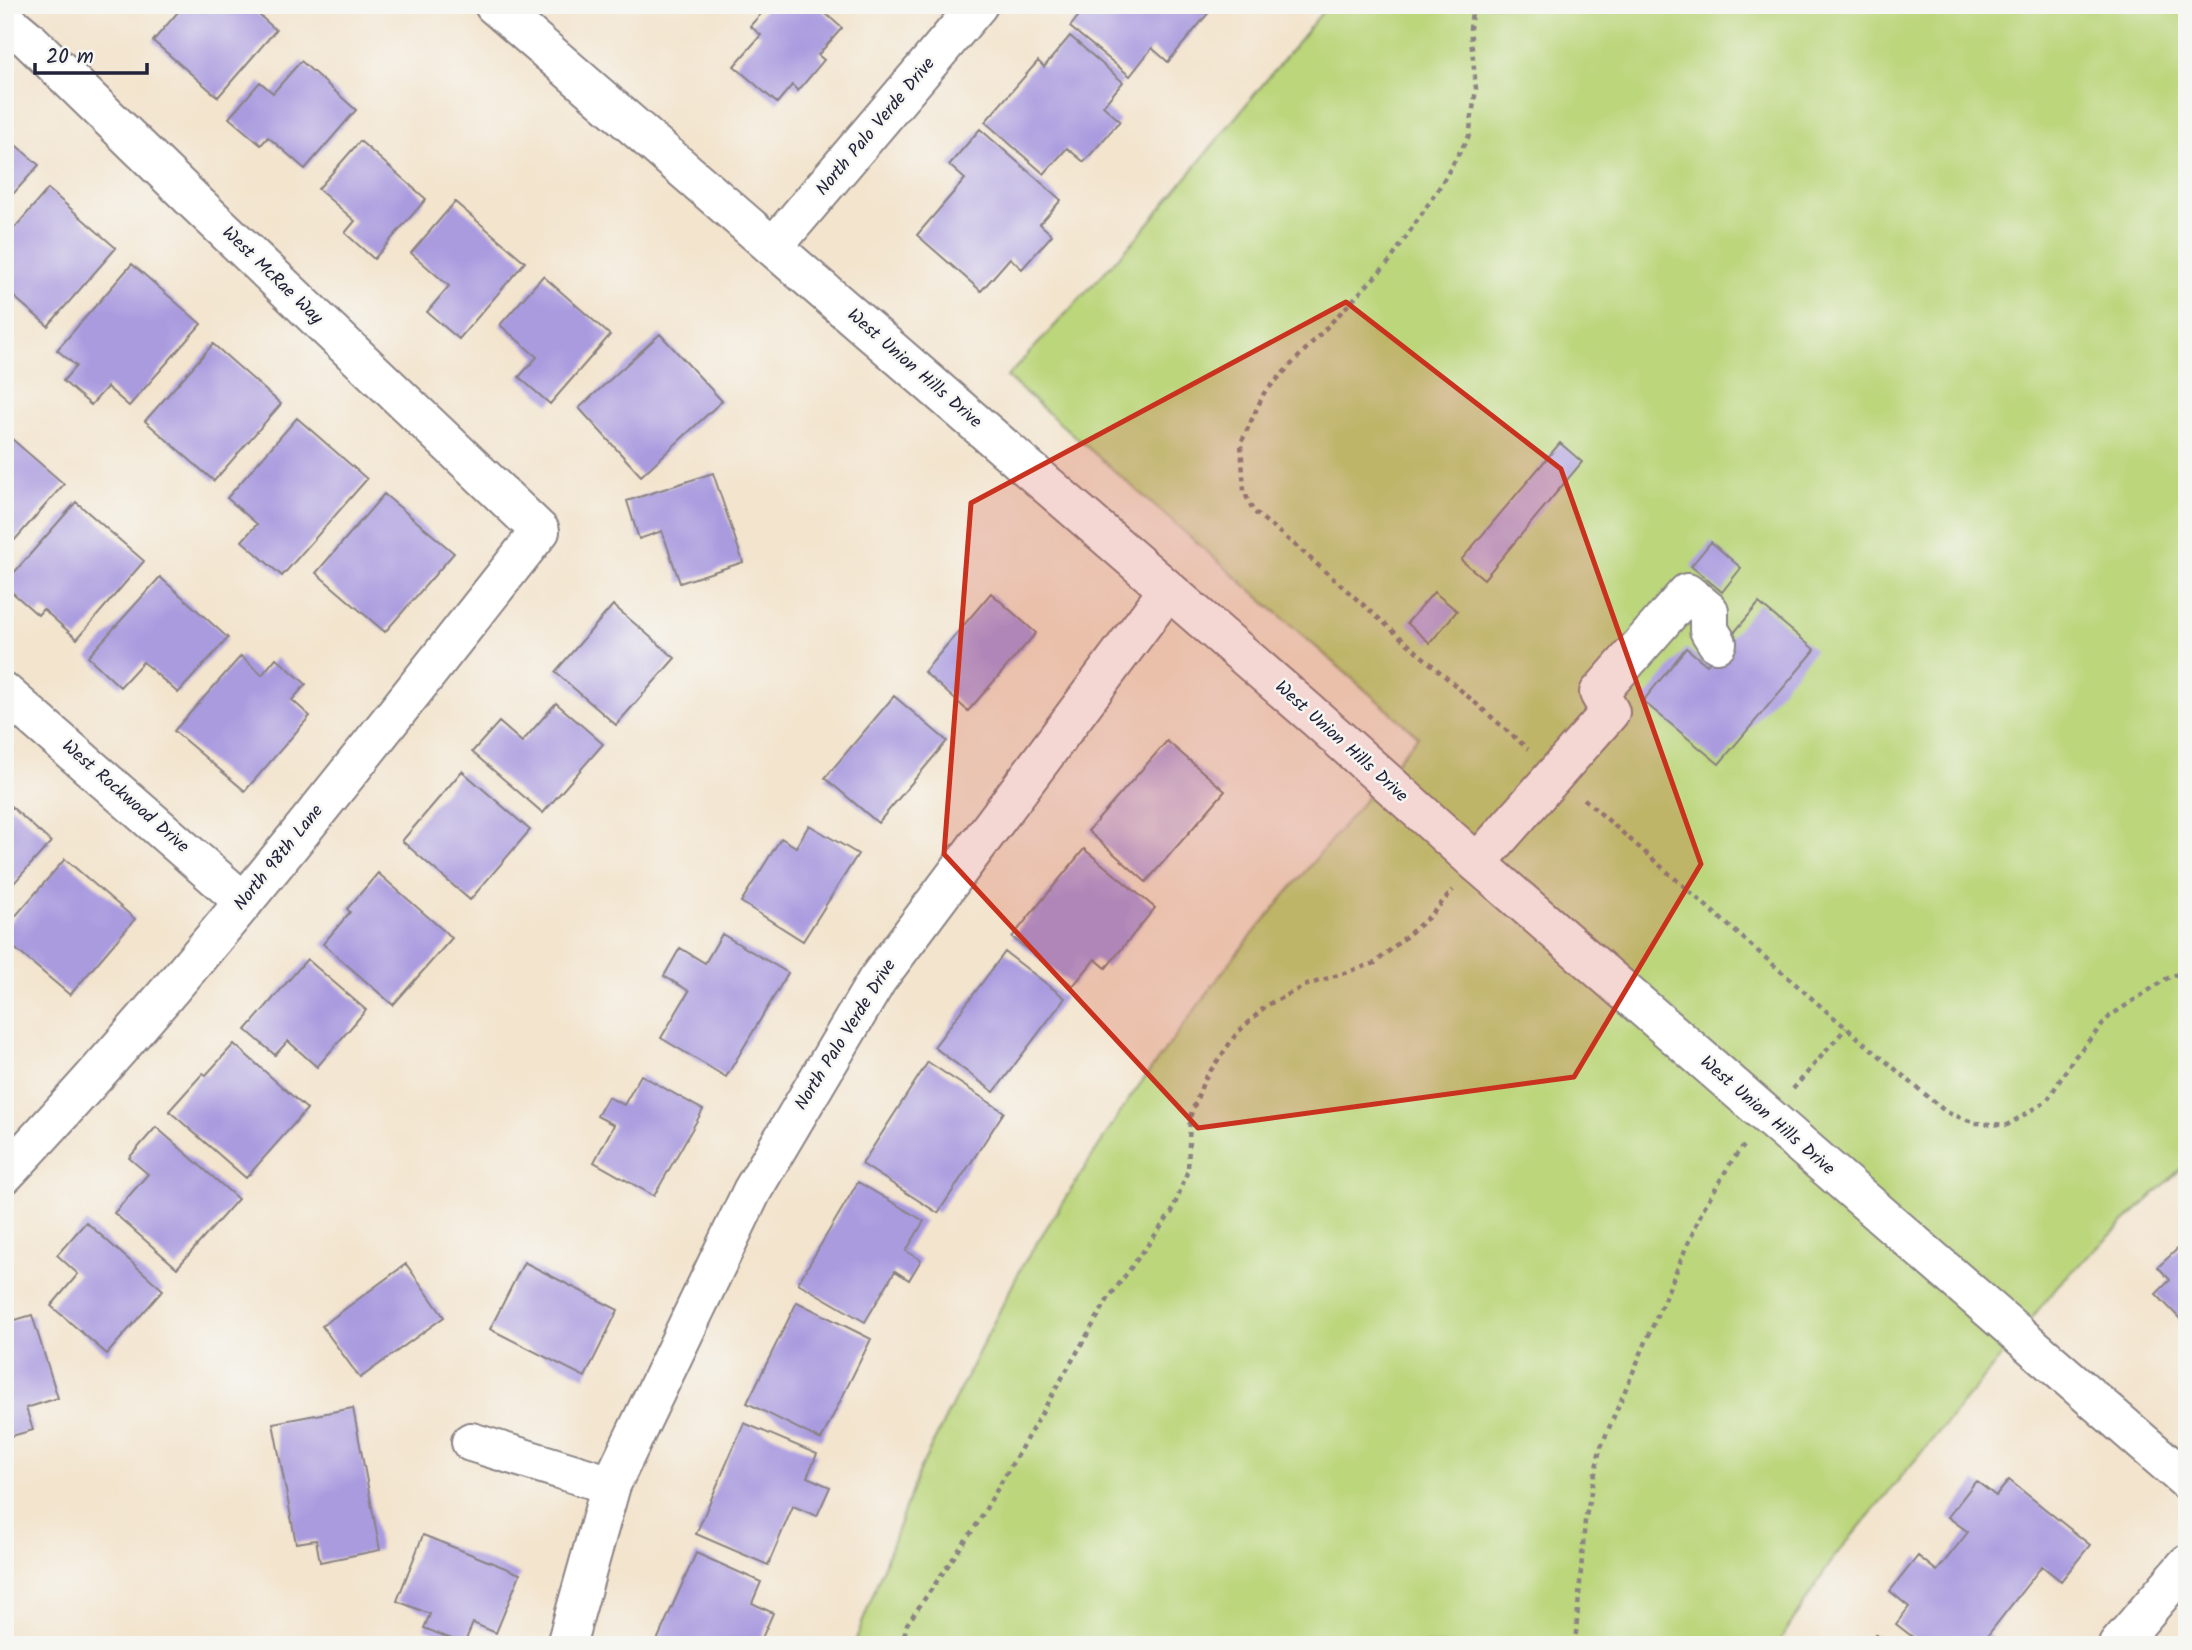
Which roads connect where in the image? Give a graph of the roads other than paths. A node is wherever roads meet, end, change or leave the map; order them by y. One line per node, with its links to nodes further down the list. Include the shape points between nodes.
1 (494, 5): 4 (street, West Union Hills Drive)
2 (978, 5): 4 (street, North Palo Verde Drive)
3 (5, 20): 5 (street, West McRae Way)
4 (773, 247): 6 (street, West Union Hills Drive)
5 (540, 531): 10 (street, North 98th Lane)
6 (1168, 590): 9 (street, West Union Hills Drive); 14 (street, North Palo Verde Drive, via 877,980 752,1191)
7 (1717, 643): 9 (street, via 1709,630 1709,611 1687,593 1599,693 1609,712)
8 (5, 692): 10 (street, West Rockwood Drive)
9 (1477, 863): 13 (street, West Union Hills Drive)
10 (244, 902): 11 (street, North 98th Lane, via 79,1096)
11 (5, 1174)
12 (471, 1441): 14 (street)
13 (2187, 1481)
14 (611, 1485): 16 (street, North Palo Verde Drive)
15 (2187, 1564): 17 (street)
16 (566, 1645)
17 (2118, 1645)

